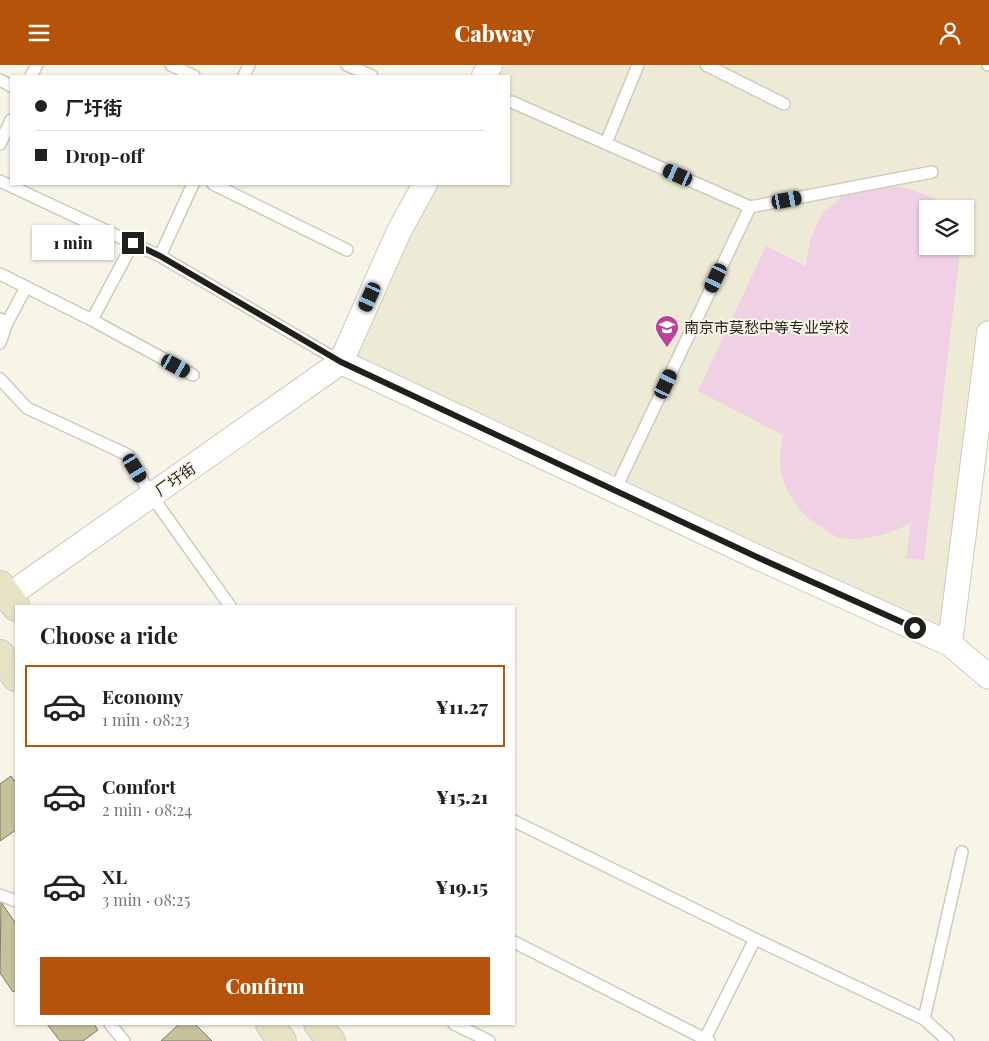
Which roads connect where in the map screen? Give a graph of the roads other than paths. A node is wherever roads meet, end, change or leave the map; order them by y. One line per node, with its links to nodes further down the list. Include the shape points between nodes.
1 (171, 65): 6 (lane)
2 (347, 65): 7 (lane)
3 (638, 65): 11 (lane)
4 (706, 65): 5 (lane)
5 (729, 70): 9 (lane)
6 (192, 75)
7 (370, 75)
8 (512, 102): 11 (lane)
9 (784, 104)
10 (10, 122): 12 (lane)
11 (606, 143): 18 (lane)
12 (0, 144)
13 (932, 172): 18 (lane)
14 (0, 181): 19 (lane)
15 (194, 185): 21 (lane)
16 (215, 185): 20 (lane)
17 (424, 185): 28 (street, via 399,231)
18 (750, 207): 31 (lane)
19 (133, 243): 21 (lane); 24 (lane)
20 (348, 250)
21 (160, 256): 28 (lane)
22 (0, 274): 23 (lane)
23 (26, 287): 24 (lane); 25 (lane)
24 (92, 320): 29 (lane)
25 (4, 321): 27 (lane)
26 (989, 333): 35 (street)
27 (0, 343)
28 (341, 362): 31 (street); 32 (street, 厂圩街)
29 (193, 375)
30 (0, 379): 32 (lane, via 27,408 128,455)
31 (615, 490): 35 (street)
32 (151, 495): 33 (street, 厂圩街); 34 (lane)
33 (8, 596)
34 (229, 605)
35 (950, 644): 38 (street)
36 (0, 654): 37 (main road)
37 (15, 676)
38 (989, 677)
39 (515, 821): 43 (lane)
40 (962, 852): 45 (lane)
41 (0, 895): 42 (lane)
42 (15, 901)
43 (755, 939): 45 (lane); 50 (lane)
44 (515, 943): 50 (lane)
45 (924, 1019): 55 (lane)
46 (111, 1025): 51 (lane)
47 (271, 1025): 52 (main road)
48 (319, 1025): 53 (main road)
49 (456, 1025): 54 (lane)
50 (706, 1040)
51 (124, 1041)
52 (282, 1041)
53 (331, 1041)
54 (489, 1041)
55 (948, 1041)

